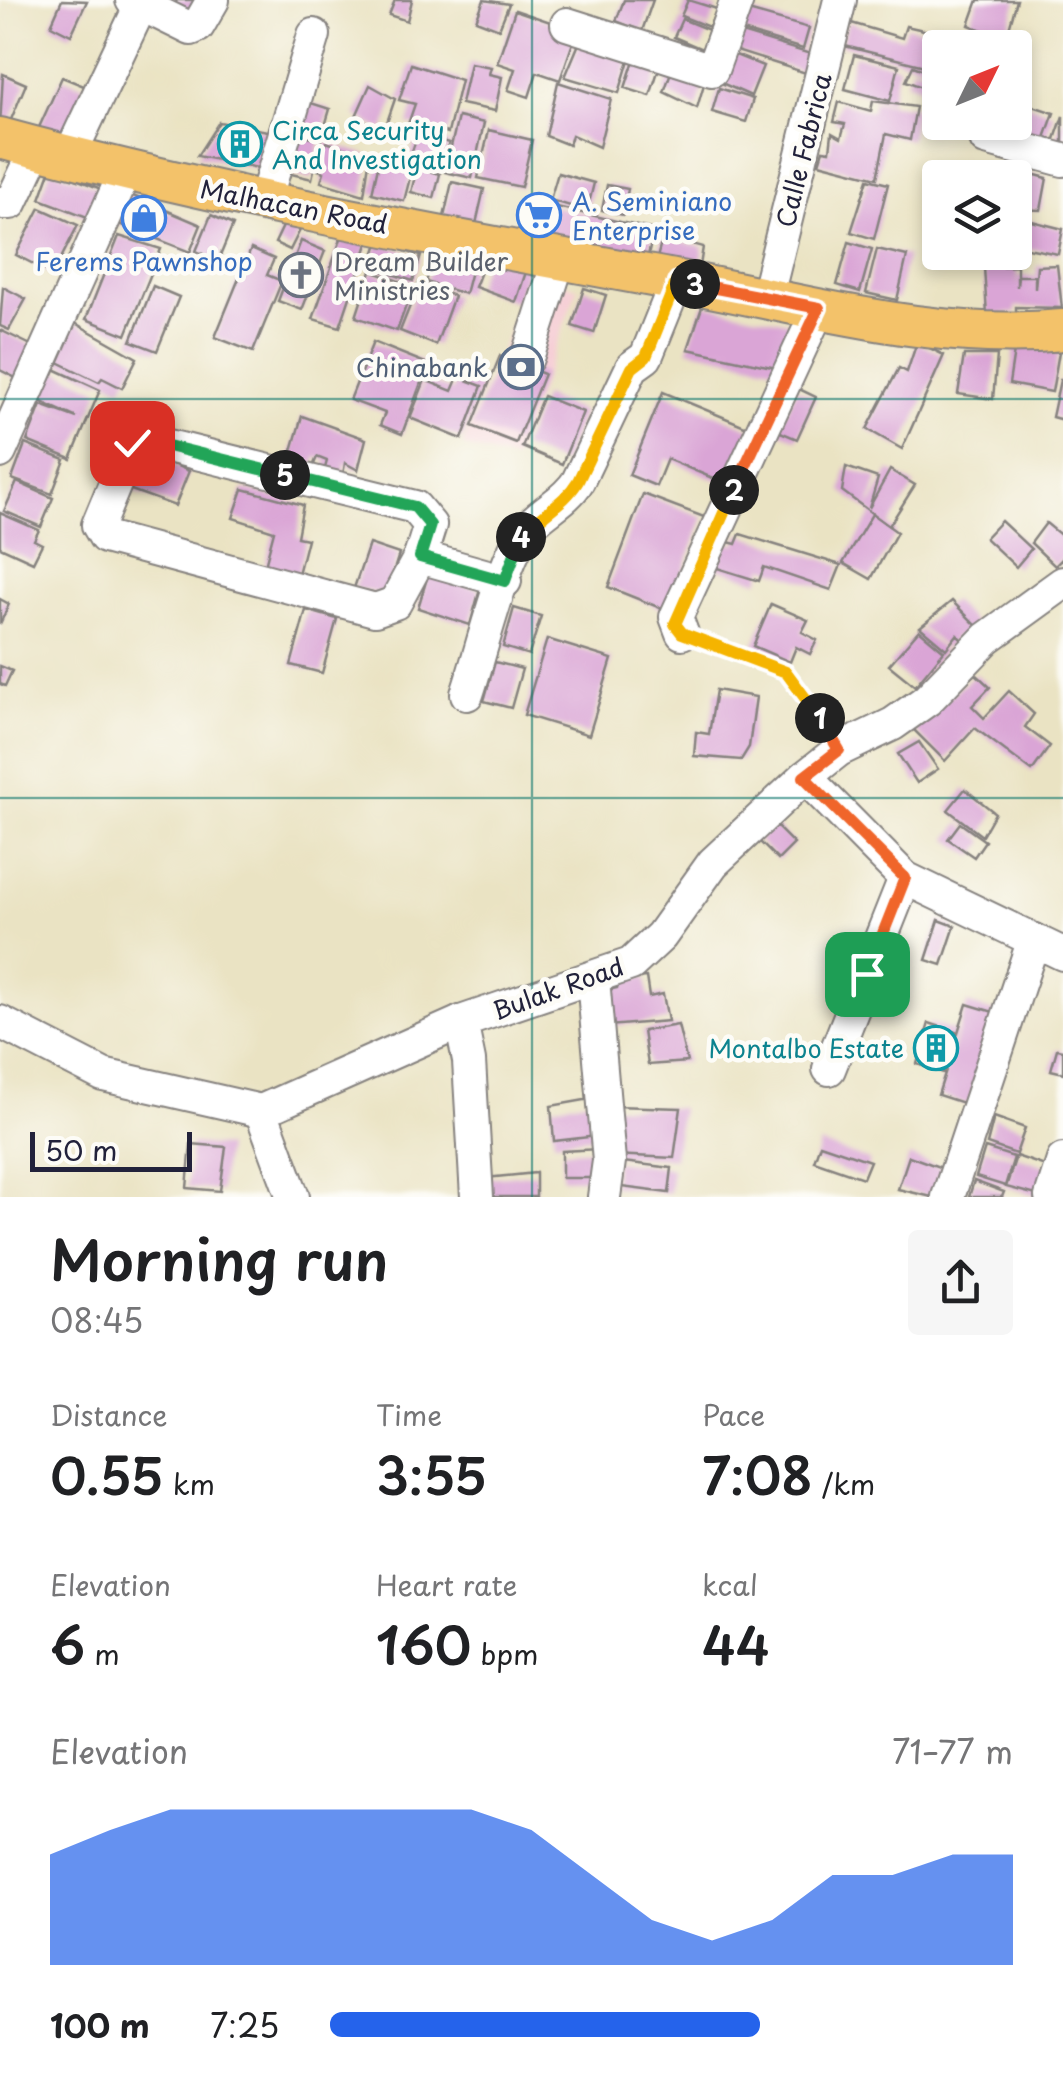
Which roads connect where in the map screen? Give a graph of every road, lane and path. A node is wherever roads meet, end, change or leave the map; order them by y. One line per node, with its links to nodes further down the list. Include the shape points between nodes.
1 (213, 0): 4 (street, via 191,30)
2 (737, 0): 5 (street, via 712,70)
3 (840, 0): 15 (street, Calle Fabrica)
4 (136, 2): 8 (street)
5 (567, 24)
6 (314, 34): 11 (street)
7 (986, 140): 9 (street)
8 (36, 148): 10 (main road, Malhacan Road); 12 (street, via 18,195)
9 (1063, 160)
10 (125, 172): 11 (main road, Malhacan Road); 19 (street)
11 (265, 201): 13 (main road, Malhacan Road)
12 (0, 203)
13 (559, 259): 14 (main road, Malhacan Road); 18 (street)
14 (666, 278): 15 (main road, Malhacan Road); 21 (street, via 646,357 632,368 568,497 519,540)
15 (766, 300): 16 (main road, Malhacan Road)
16 (819, 308): 17 (main road, Malhacan Road, via 942,331); 23 (street, via 676,616)
17 (1063, 330)
18 (527, 358)
19 (0, 452)
20 (420, 557): 20 (street, via 430,525 415,507 144,440 132,443 98,525 105,536 375,610 395,603); 21 (street)
21 (505, 581): 24 (street)
22 (1063, 583): 25 (street, Bulak Road, via 987,638 927,700)
23 (682, 633): 25 (path, via 786,672)
24 (467, 694)
25 (839, 750): 26 (street, Bulak Road)
26 (804, 777): 27 (street); 29 (street, Bulak Road, via 712,863 661,936 632,964)
27 (905, 878): 28 (street); 32 (street)
28 (1048, 948): 38 (street)
29 (593, 980): 30 (street, Bulak Road); 37 (street, via 609,1161)
30 (461, 1022): 33 (street, Bulak Road); 36 (street, via 470,1061)
31 (1, 1026): 33 (street, via 103,1074)
32 (829, 1069)
33 (261, 1110): 35 (street)
34 (1063, 1160): 39 (street)
35 (294, 1197)
36 (478, 1197)
37 (604, 1197)
38 (948, 1197)
39 (1051, 1197)

